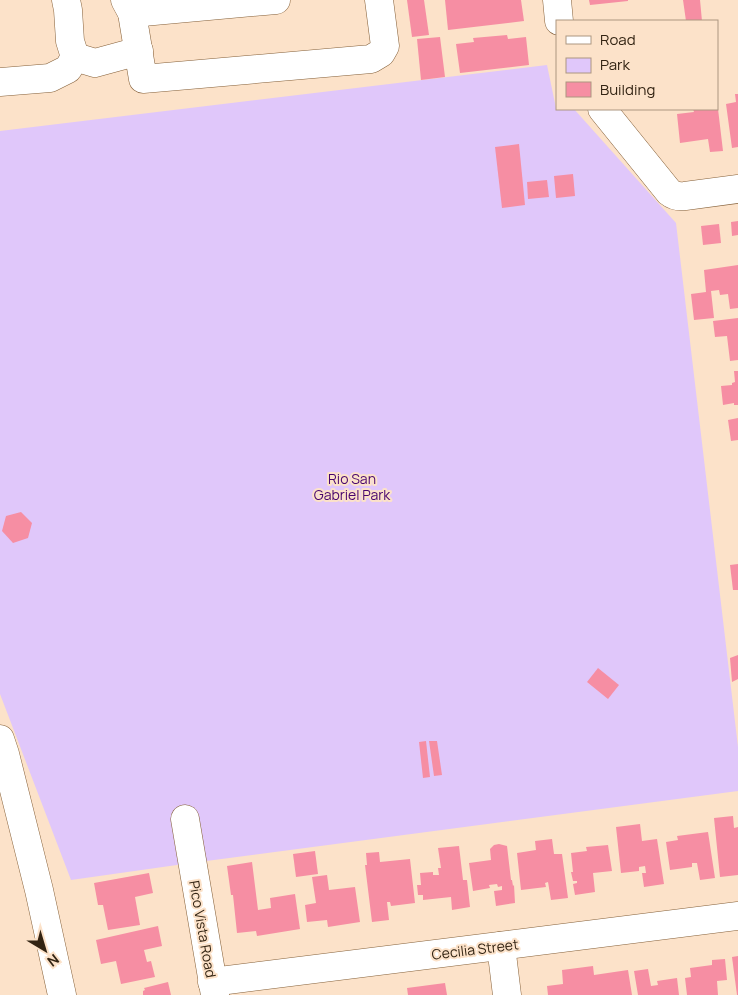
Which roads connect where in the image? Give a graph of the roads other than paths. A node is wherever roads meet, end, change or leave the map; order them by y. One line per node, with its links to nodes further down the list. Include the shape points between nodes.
1 (66, 0): 8 (street)
2 (276, 0): 5 (street)
3 (379, 0): 7 (street, via 385,46 371,59 143,79)
4 (557, 0): 6 (street)
5 (129, 7): 7 (street)
6 (559, 20)
7 (139, 51): 8 (street, via 95,63)
8 (75, 57): 9 (street, via 68,69 50,78)
9 (0, 82)
10 (603, 110): 11 (street, via 672,194 685,196)
11 (738, 189)
12 (0, 739): 17 (street)
13 (185, 819): 16 (street, Pico Vista Road)
14 (738, 916): 15 (street, Cecilia Street)
15 (501, 946): 16 (street, Cecilia Street); 18 (street)
16 (214, 989)
17 (62, 995)
18 (507, 995)

